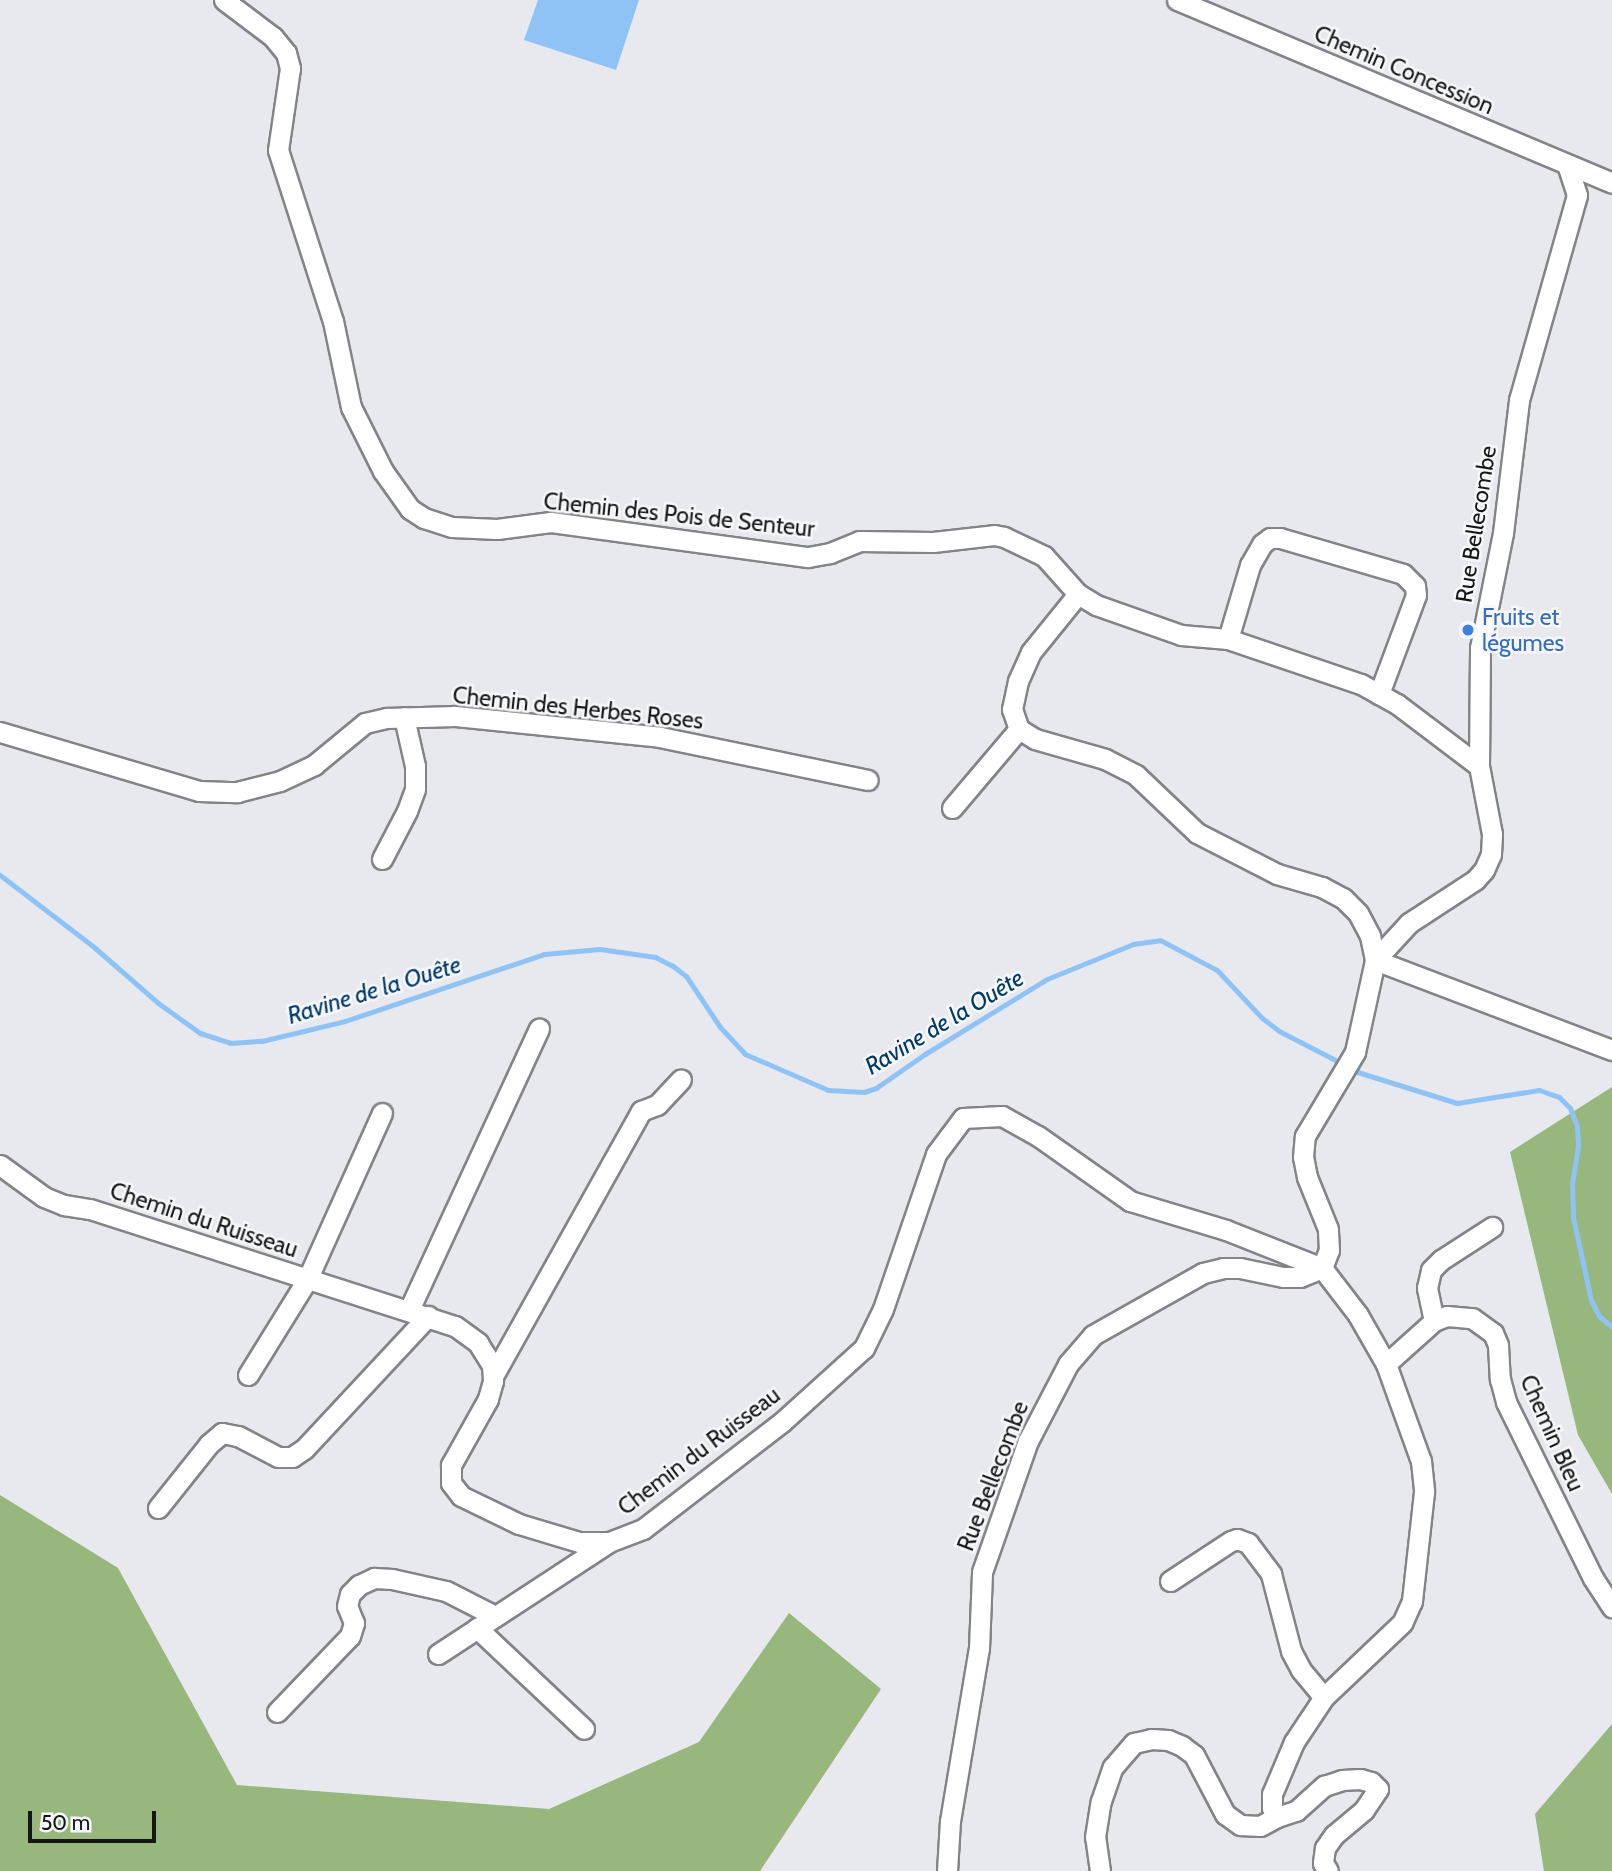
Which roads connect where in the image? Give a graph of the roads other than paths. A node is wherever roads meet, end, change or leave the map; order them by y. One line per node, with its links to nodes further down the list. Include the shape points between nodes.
1 (224, 0): 5 (street, Chemin des Pois de Senteur, via 286,52 290,68 278,150 334,320 351,408 383,471 410,509 452,527 497,529 551,522 808,557 859,541 933,542 994,535 1044,556)
2 (1177, 0): 3 (street, Chemin Concession)
3 (1567, 165): 4 (street, Chemin Concession); 11 (street, Rue Bellecombe, via 1577,195 1519,400 1503,533 1479,648)
4 (1612, 183)
5 (1078, 594): 6 (street, Chemin des Pois de Senteur, via 1096,605 1181,635); 9 (street, via 1031,652 1018,681 1012,709)
6 (1228, 639): 7 (street, Chemin des Pois de Senteur); 7 (street, via 1250,565 1270,538 1403,574 1415,586 1416,594)
7 (1379, 694): 11 (street, Chemin des Pois de Senteur)
8 (404, 717): 10 (street, Chemin des Herbes Roses, via 365,723 314,765 237,792 199,790); 12 (street, Chemin des Herbes Roses, via 455,716 660,737); 14 (street, via 415,789)
9 (1019, 729): 13 (street); 15 (street, via 1035,739 1105,759 1136,775 1197,832 1277,874 1343,898 1358,913 1370,936)
10 (0, 732)
11 (1479, 766): 15 (street, Rue Bellecombe, via 1492,834 1484,870 1409,923)
12 (868, 780)
13 (952, 808)
14 (382, 859)
15 (1375, 960): 17 (street); 22 (street, via 1356,1052 1305,1136 1307,1177 1328,1229 1329,1250)
16 (539, 1029): 24 (street)
17 (1612, 1050)
18 (681, 1079): 28 (street, via 657,1105 640,1111)
19 (382, 1113): 23 (street)
20 (0, 1165): 23 (street, Chemin du Ruisseau, via 44,1197)
21 (1492, 1227): 25 (street, via 1431,1270 1427,1288)
22 (1322, 1268): 26 (street, via 1358,1315); 30 (street, Chemin du Ruisseau, via 1226,1230 1130,1201 1002,1116 963,1118 936,1154 883,1309 864,1348 782,1422 643,1529); 40 (street, Rue Bellecombe, via 1300,1277 1231,1268 1203,1273 1093,1335 1068,1364 1028,1441 982,1572 979,1648 950,1821)
23 (307, 1280): 24 (street, Chemin du Ruisseau); 27 (street)
24 (419, 1313): 28 (street, Chemin du Ruisseau, via 455,1326 478,1343 492,1365); 29 (street, via 304,1449 292,1457 278,1457 238,1436 222,1433)
25 (1434, 1321): 26 (street); 32 (street, Chemin Bleu, via 1447,1316 1472,1318 1493,1334 1506,1402 1593,1578)
26 (1386, 1364): 36 (street, via 1421,1461 1423,1525 1412,1601 1402,1622)
27 (248, 1374)
28 (493, 1376): 30 (street, Chemin du Ruisseau, via 488,1399 451,1465 455,1490 519,1524 579,1542)
29 (158, 1508)
30 (609, 1542): 33 (street)
31 (1170, 1581): 36 (street, via 1231,1541 1248,1543 1271,1574 1291,1651)
32 (1612, 1607)
33 (495, 1616): 34 (street); 37 (street, via 446,1591 374,1578 350,1594 347,1606 354,1623 350,1636)
34 (477, 1628): 35 (street); 38 (street)
35 (438, 1654)
36 (1324, 1697): 39 (street, via 1294,1742 1272,1794)
37 (278, 1712)
38 (584, 1729)
39 (1277, 1818): 41 (street, via 1260,1826 1240,1825 1225,1814 1194,1755 1168,1740 1134,1743 1113,1767 1101,1801 1096,1837); 42 (street, via 1296,1811 1324,1786 1342,1780 1360,1779 1378,1789 1364,1810 1325,1848 1323,1863)
40 (947, 1871)
41 (1100, 1871)
42 (1328, 1871)

